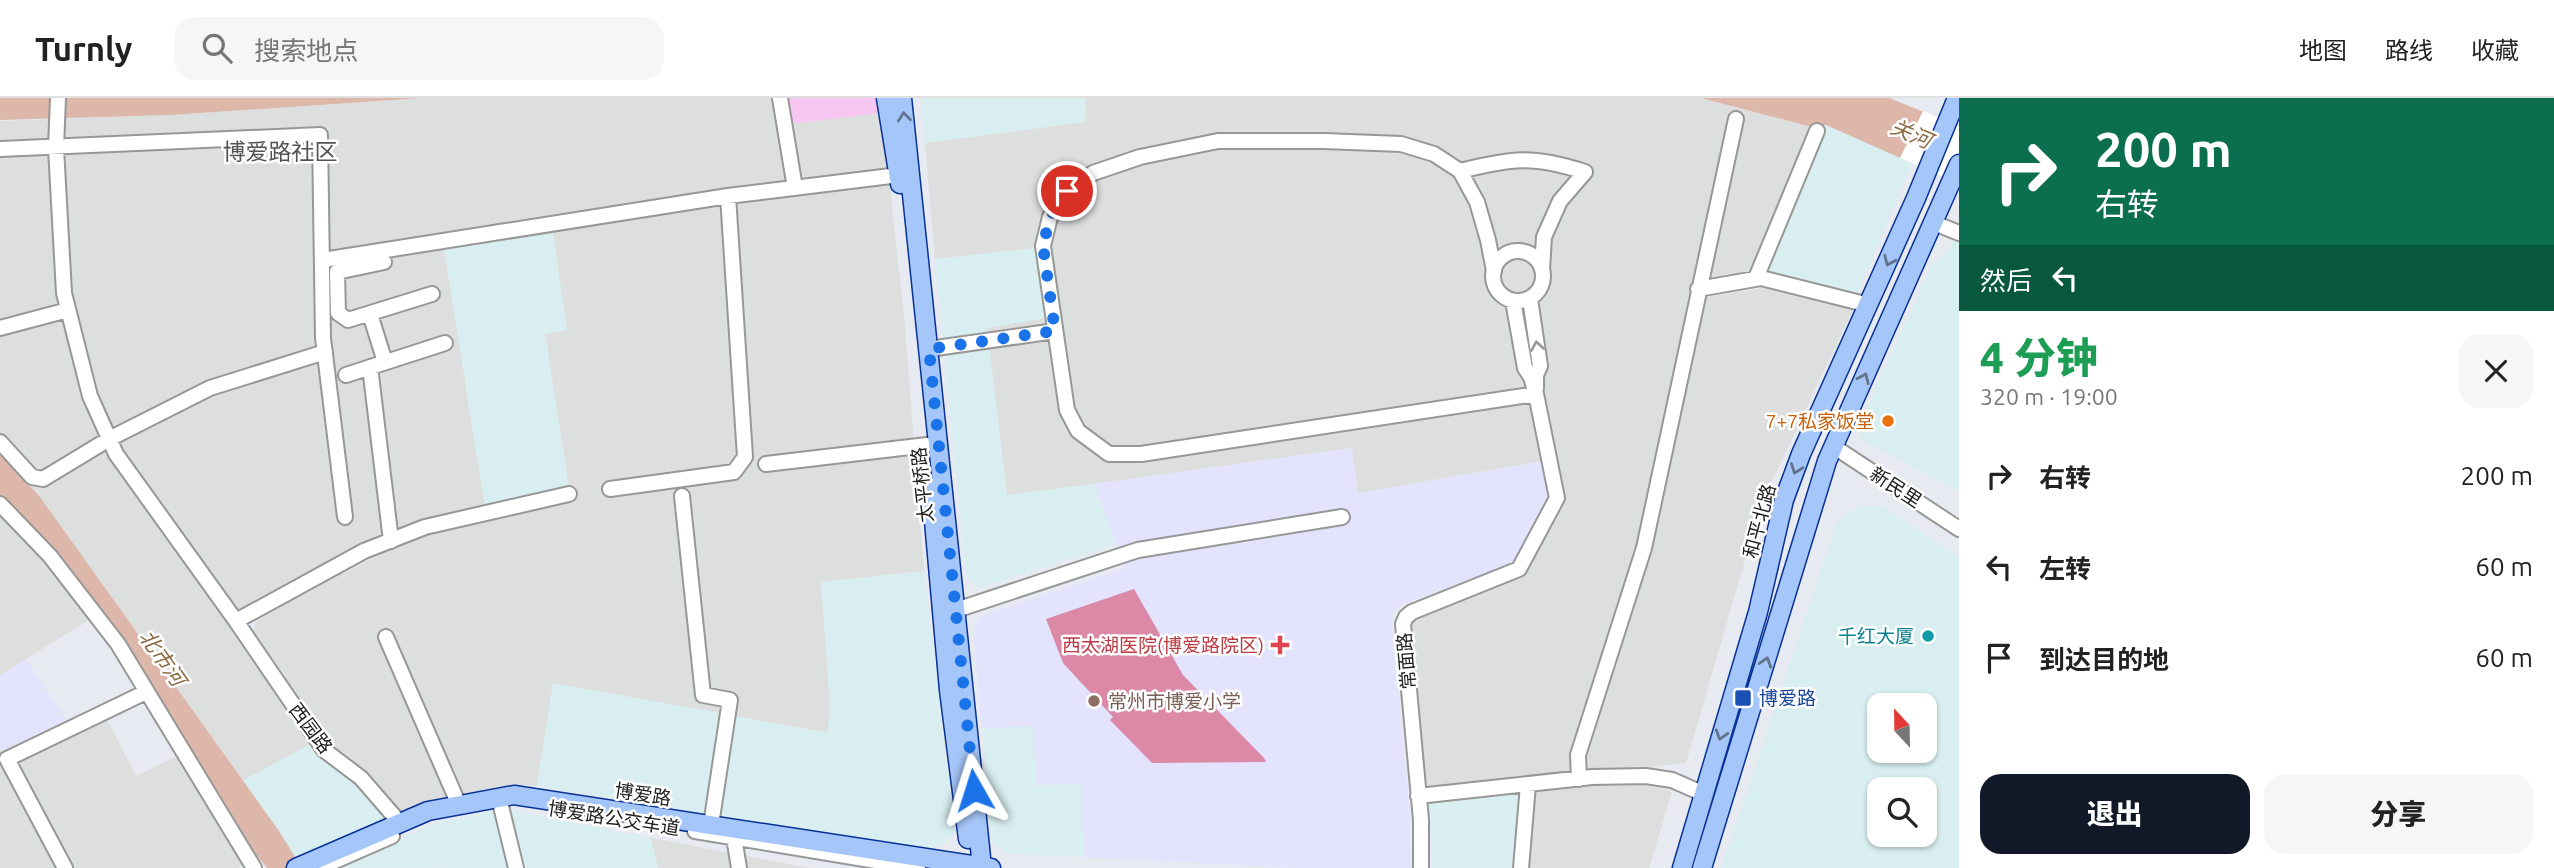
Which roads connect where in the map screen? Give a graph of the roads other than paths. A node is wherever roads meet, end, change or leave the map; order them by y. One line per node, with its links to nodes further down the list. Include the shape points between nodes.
1 (58, 98): 8 (street, 西园路)
2 (780, 98): 13 (street)
3 (886, 98): 12 (main road)
4 (902, 98): 32 (main road, 太平桥路, one-way to 4)
5 (1955, 105): 26 (main road, 和平北路, one-way to 26)
6 (1736, 119): 22 (street)
7 (1817, 131): 21 (street)
8 (56, 148): 9 (street); 17 (street, via 320,135); 27 (street, 西园路)
9 (0, 149)
10 (1959, 164): 15 (main road)
11 (1460, 171): 19 (street, via 1526,159 1585,172 1560,201 1544,237); 20 (street, via 1476,202); 30 (street, via 1434,154 1401,144 1217,141 1140,157 1094,173 1067,191 1050,217 1045,236)
12 (899, 175): 13 (street); 40 (main road)
13 (794, 188): 14 (street)
14 (728, 196): 17 (street); 43 (street, via 745,457 734,472)
15 (1937, 217): 16 (street); 41 (main road, one-way to 15)
16 (1959, 233)
17 (323, 260): 33 (street)
18 (384, 262): 28 (street, via 337,272 338,313 348,320)
19 (1542, 269): 20 (street, via 1532,256 1516,251 1502,258); 24 (street, via 1541,286)
20 (1494, 271): 25 (street, via 1495,287)
21 (1756, 278): 22 (street); 26 (street)
22 (1698, 289): 55 (street, via 1644,548 1578,755)
23 (432, 295): 28 (street)
24 (1530, 299): 25 (street); 37 (street, one-way to 24, via 1540,366)
25 (1513, 301): 37 (street, via 1525,369)
26 (1869, 305): 57 (main road, 和平北路, one-way to 57, via 1784,500 1758,612)
27 (68, 310): 29 (street); 38 (street, 西园路, via 90,396)
28 (370, 314): 34 (street)
29 (0, 328)
30 (1055, 331): 32 (street); 37 (street, via 1067,410 1078,431 1109,454 1141,454)
31 (445, 343): 34 (street)
32 (929, 349): 51 (main road, 太平桥路)
33 (325, 352): 38 (street, via 210,388); 47 (street)
34 (386, 362): 35 (street)
35 (370, 367): 36 (street); 50 (street)
36 (346, 374)
37 (1536, 394): 58 (street, 常面路, via 1557,498 1519,569 1412,612 1403,624)
38 (109, 439): 39 (street, via 43,479 32,477); 52 (street, 西园路)
39 (0, 442)
40 (927, 446): 42 (street); 66 (main road, via 949,690)
41 (1833, 446): 49 (street, 新民里); 76 (main road, one-way to 41)
42 (766, 464)
43 (610, 489)
44 (569, 494): 50 (street, via 425,527)
45 (682, 496): 62 (street, via 704,695 730,700)
46 (0, 504): 54 (street, via 50,556 118,644)
47 (345, 517)
48 (1342, 517): 51 (street, via 1138,550)
49 (1959, 528)
50 (391, 541): 52 (street)
51 (956, 610): 66 (main road, 太平桥路)
52 (236, 621): 61 (street, 西园路, via 324,750 361,778)
53 (386, 637): 60 (street)
54 (146, 692): 67 (street, via 8,759); 68 (street)
55 (1579, 779): 56 (street); 57 (street, via 1646,776)
56 (1528, 785): 58 (street); 74 (street)
57 (1704, 793): 75 (main road, 和平北路)
58 (1418, 796): 73 (street, 常面路)
59 (499, 801): 60 (main road, 博爱路); 62 (main road, 博爱路, via 514,795); 63 (street, 博爱路公交车道); 65 (street, 博爱路公交车道, via 431,819); 69 (street)
60 (459, 805): 61 (main road, 博爱路)
61 (400, 823): 65 (main road, 博爱路)
62 (712, 825): 63 (main road, 博爱路)
63 (733, 833): 64 (main road, 博爱路); 70 (street)
64 (829, 855): 66 (main road, 博爱路); 71 (street)
65 (316, 865)
66 (977, 867): 72 (main road, 博爱路)
67 (65, 868)
68 (254, 868)
69 (516, 868)
70 (739, 868)
71 (918, 868)
72 (994, 868)
73 (1421, 868)
74 (1521, 868)
75 (1682, 868)
76 (1702, 868)

